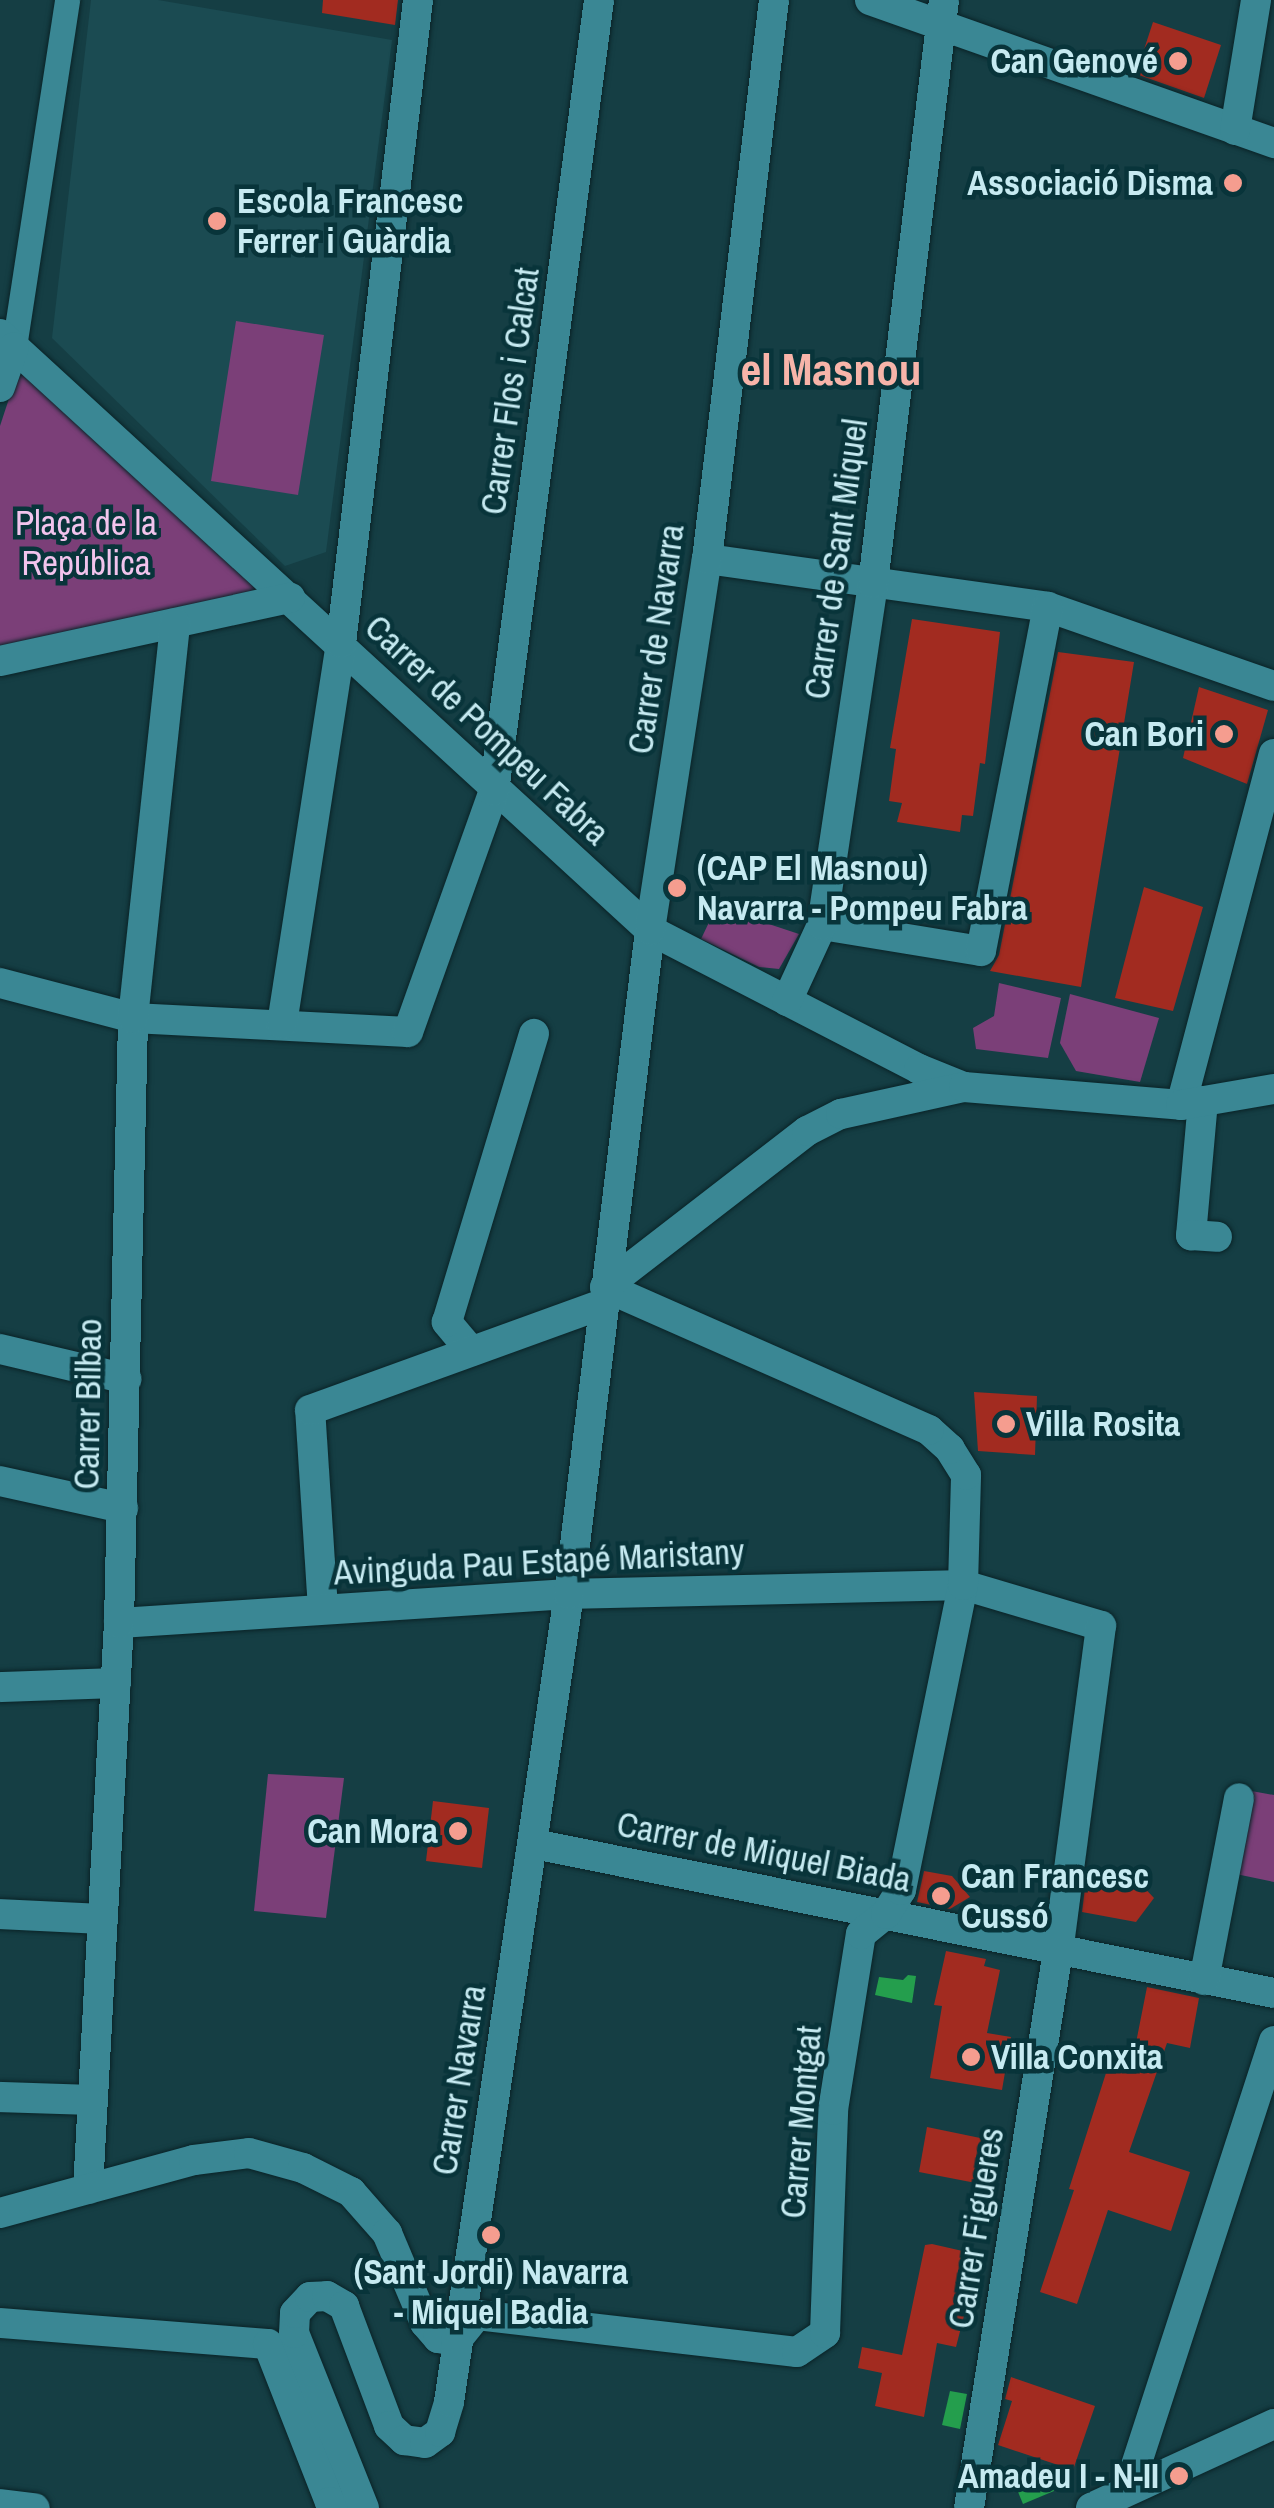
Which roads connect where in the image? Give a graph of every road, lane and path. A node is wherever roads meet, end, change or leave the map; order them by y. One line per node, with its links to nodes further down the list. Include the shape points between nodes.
1 (67, 0): 10 (street)
2 (418, 0): 17 (street)
3 (600, 0): 21 (street, Carrer Flos i Calcat)
4 (774, 0): 12 (street, Carrer de Navarra)
5 (870, 0): 7 (street)
6 (1256, 0): 8 (street)
7 (943, 12): 8 (street); 13 (street, Carrer de Sant Miquel)
8 (1235, 130): 9 (street)
9 (1274, 143)
10 (7, 341): 11 (street); 14 (street, Carrer de Pompeu Fabra)
11 (0, 387)
12 (707, 559): 13 (street); 23 (street, Carrer de Navarra)
13 (873, 582): 15 (street); 22 (street, Carrer de Sant Miquel)
14 (290, 598): 16 (street); 17 (street, Carrer de Pompeu Fabra)
15 (1048, 606): 19 (street); 22 (street, via 981,951)
16 (175, 623): 18 (street); 26 (street, Carrer Bilbao)
17 (340, 644): 21 (street, Carrer de Pompeu Fabra); 27 (street)
18 (0, 661)
19 (1274, 686)
20 (1274, 754): 31 (street)
21 (494, 791): 23 (street, Carrer de Pompeu Fabra); 27 (street, Carrer Flos i Calcat, via 408,1032)
22 (822, 925): 25 (street, Carrer de Sant Miquel)
23 (650, 930): 25 (street, Carrer de Pompeu Fabra); 33 (street, Carrer de Navarra)
24 (0, 983): 26 (street)
25 (787, 1001): 29 (street, Carrer de Pompeu Fabra)
26 (132, 1018): 27 (street); 36 (street, Carrer Bilbao)
27 (282, 1024)
28 (534, 1034): 35 (street, via 447,1322)
29 (964, 1087): 31 (street); 33 (street, via 841,1114 807,1131)
30 (1274, 1089): 31 (street)
31 (1192, 1103): 32 (street, via 1191,1235)
32 (1217, 1237)
33 (604, 1296): 35 (street); 39 (street, Carrer Montgat, via 928,1430 966,1475); 40 (street, Carrer Navarra)
34 (0, 1349): 36 (street)
35 (471, 1352): 41 (street, via 310,1410)
36 (127, 1379): 38 (street, Carrer Bilbao)
37 (0, 1481): 38 (street)
38 (123, 1508): 42 (street, Carrer Bilbao)
39 (963, 1585): 40 (street, Avinguda Pau Estapé Maristany); 48 (street, Carrer Montgat, via 901,1890); 50 (street, Carrer Figueres, via 1101,1626)
40 (569, 1594): 41 (street, Avinguda Pau Estapé Maristany); 46 (street, Carrer Navarra)
41 (323, 1609): 42 (street, Avinguda Pau Estapé Maristany)
42 (119, 1624): 43 (street, Carrer Bilbao)
43 (116, 1683): 44 (street); 49 (street, Carrer Bilbao)
44 (0, 1688)
45 (1239, 1798): 51 (street)
46 (534, 1844): 48 (street, Carrer de Miquel Biada); 59 (street, Carrer Navarra)
47 (0, 1914): 49 (street)
48 (886, 1914): 50 (street, Carrer de Miquel Biada); 59 (street, Carrer Montgat, via 862,1934 833,2110 825,2333 798,2352)
49 (103, 1919): 55 (street, Carrer Bilbao)
50 (1058, 1952): 51 (street, Carrer de Miquel Biada); 66 (street, Carrer Figueres)
51 (1204, 1980): 52 (street, Carrer de Miquel Biada)
52 (1274, 1993)
53 (1274, 2041): 61 (street)
54 (0, 2097): 55 (street)
55 (93, 2100): 56 (street, Carrer Bilbao)
56 (88, 2189): 57 (street); 59 (street, via 194,2160 249,2154 303,2168 351,2192 387,2232 425,2323 438,2338)
57 (0, 2213)
58 (0, 2323): 64 (street, via 268,2344)
59 (465, 2323): 65 (street, Carrer Navarra, via 440,2432 425,2442 404,2440 389,2426 344,2306 310,2296 295,2314 294,2333)
60 (1274, 2424): 61 (street)
61 (1128, 2490): 67 (street)
62 (0, 2504): 63 (street)
63 (35, 2508)
64 (337, 2508)
65 (364, 2508)
66 (969, 2508)
67 (1092, 2508)

